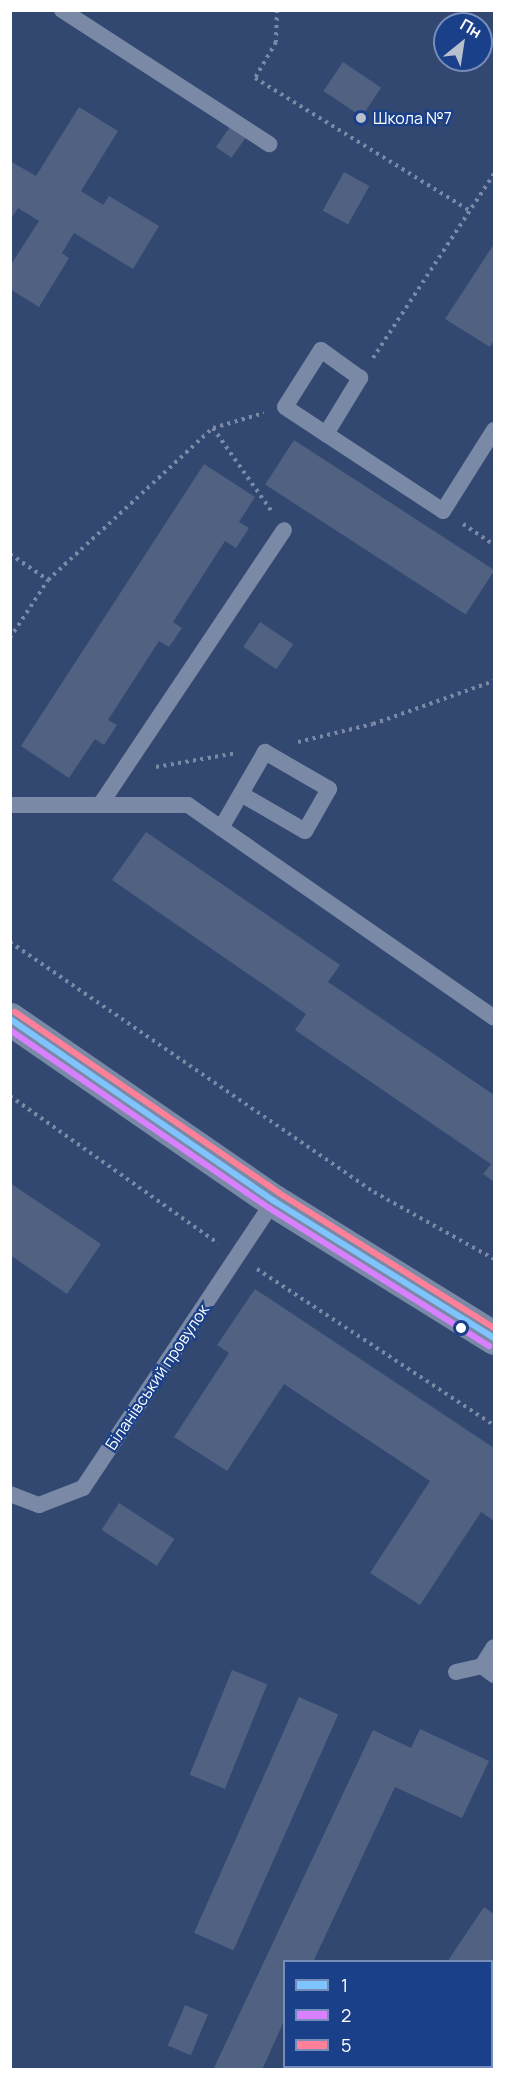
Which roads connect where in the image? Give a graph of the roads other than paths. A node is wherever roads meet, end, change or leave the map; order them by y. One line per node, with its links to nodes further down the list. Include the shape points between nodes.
1 (62, 10): 2 (lane)
2 (269, 144)
3 (495, 430): 4 (lane, via 443,511)
4 (326, 434): 4 (lane, via 285,407 321,350 360,378)
5 (284, 530): 7 (lane)
6 (241, 794): 6 (lane, via 265,752 329,789 305,831); 9 (lane)
7 (102, 802): 8 (lane, via 20,808); 9 (lane, via 188,805)
8 (10, 805)
9 (221, 828): 10 (lane)
10 (495, 1018)
11 (10, 1019): 12 (street)
12 (274, 1201): 13 (street); 14 (lane, Біланівський провулок, via 83,1488 39,1505)
13 (495, 1338)
14 (10, 1494)
15 (495, 1647): 16 (lane)
16 (488, 1670): 17 (lane)
17 (456, 1672)

